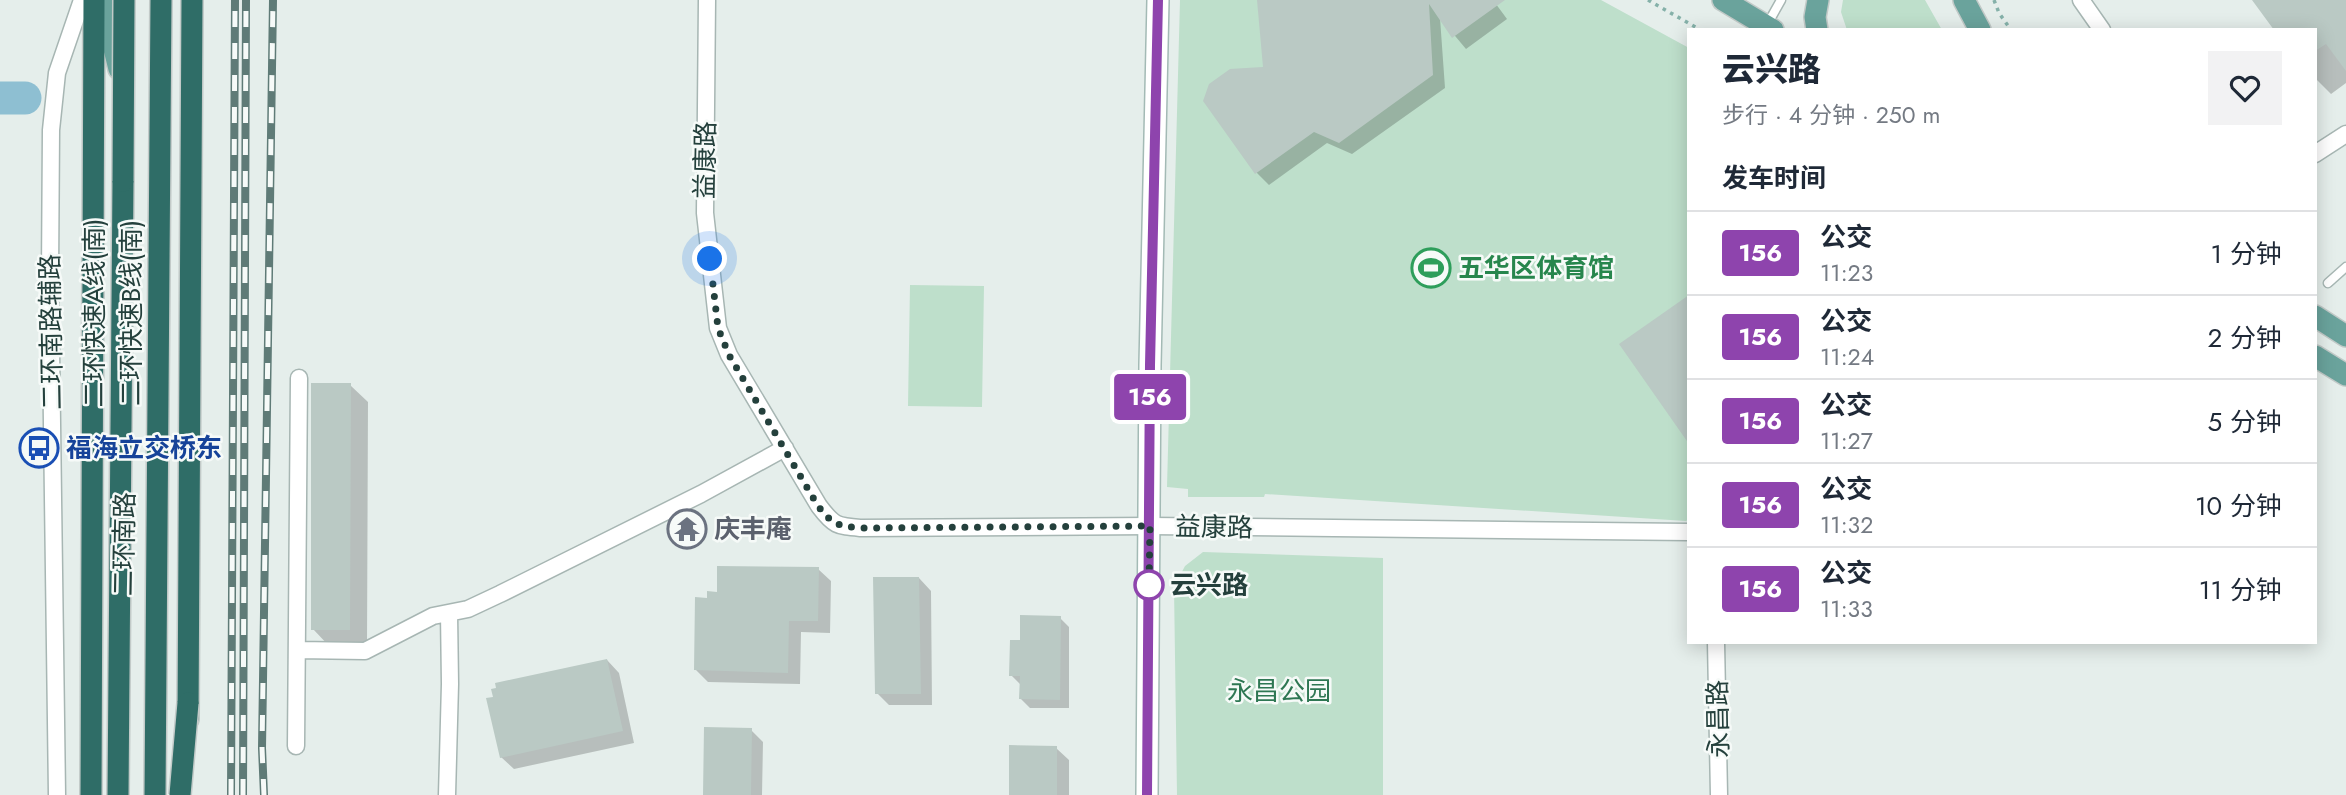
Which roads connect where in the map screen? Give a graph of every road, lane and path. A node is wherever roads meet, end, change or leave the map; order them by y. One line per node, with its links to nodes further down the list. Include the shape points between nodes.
1 (82, 0): 42 (street, 二环南路辅路, via 57,73 51,130)
2 (94, 0): 43 (highway)
3 (102, 0): 23 (main road)
4 (124, 0): 44 (highway, 二环快速A线(南), bridge)
5 (130, 0): 23 (main road, 二环南路)
6 (159, 0): 41 (highway, 二环快速B线(南))
7 (190, 0): 39 (highway); 47 (street)
8 (707, 0): 33 (street, 益康路, via 705,213 718,328 729,355)
9 (1158, 0): 34 (street)
10 (1648, 0): 17 (path)
11 (1723, 0): 18 (main road)
12 (1781, 0): 18 (lane)
13 (1816, 0): 19 (main road)
14 (1966, 0): 20 (main road)
15 (1994, 0): 21 (path)
16 (2081, 0): 22 (street)
17 (1697, 28)
18 (1768, 28)
19 (1817, 28)
20 (1979, 28)
21 (2010, 28)
22 (2101, 28)
23 (129, 128): 45 (main road, 二环南路)
24 (2346, 134): 25 (street)
25 (2317, 153)
26 (2346, 267): 27 (lane)
27 (2328, 283)
28 (2317, 317): 29 (main road)
29 (2346, 336)
30 (2317, 357): 31 (main road)
31 (2346, 375)
32 (299, 378): 38 (street)
33 (785, 448): 34 (street, 益康路, via 818,506 830,521 843,527); 36 (street, via 500,594)
34 (1150, 526): 35 (street, 益康路); 49 (street)
35 (1687, 532)
36 (449, 613): 38 (street, via 433,616 365,651); 48 (street)
37 (1716, 644): 50 (street, 永昌路)
38 (297, 650): 40 (street)
39 (188, 703): 46 (highway, bridge); 47 (highway, bridge)
40 (296, 746)
41 (154, 793)
42 (57, 795)
43 (91, 795)
44 (118, 795)
45 (123, 795)
46 (180, 795)
47 (187, 795)
48 (447, 795)
49 (1147, 795)
50 (1719, 795)

